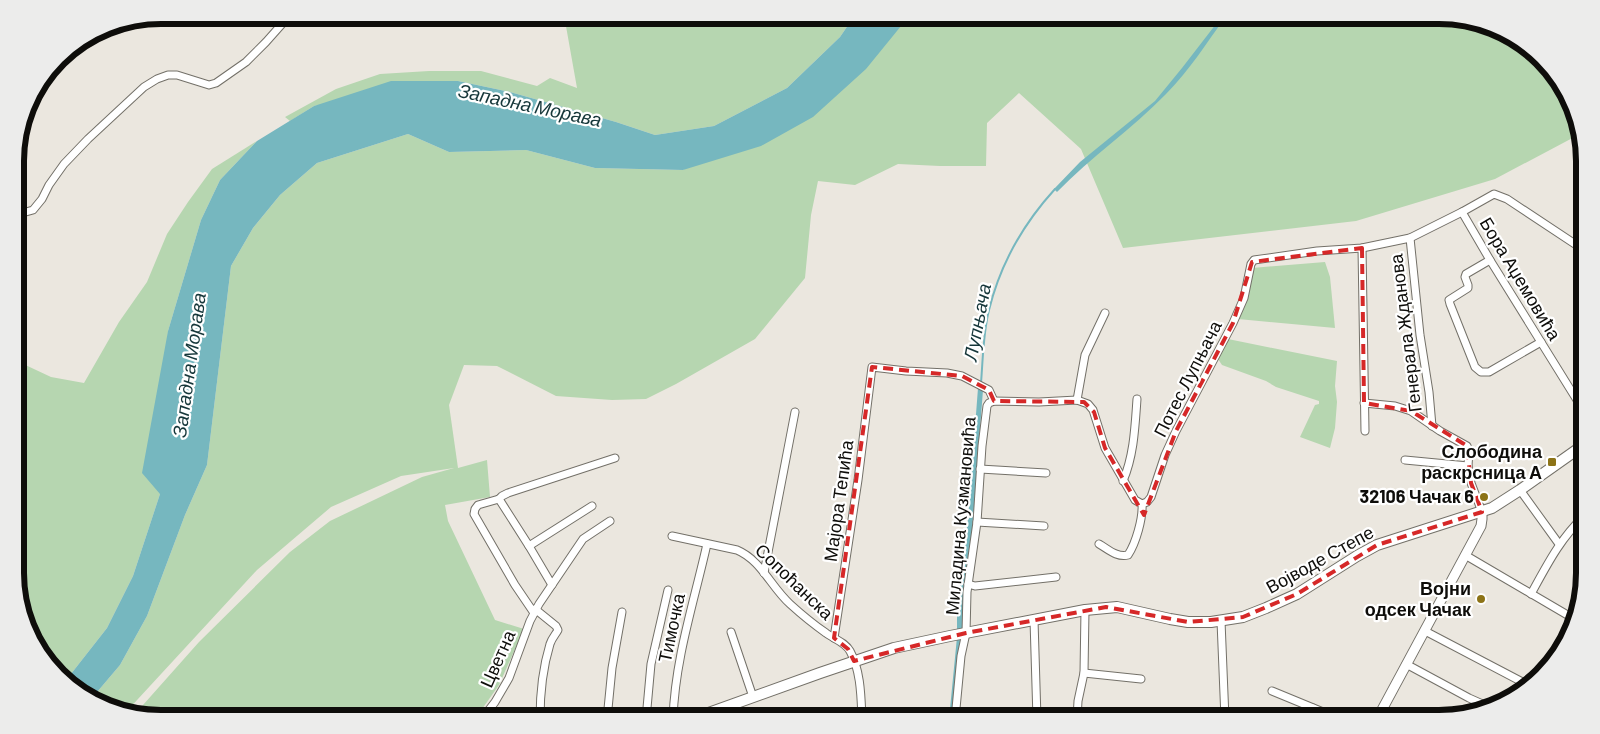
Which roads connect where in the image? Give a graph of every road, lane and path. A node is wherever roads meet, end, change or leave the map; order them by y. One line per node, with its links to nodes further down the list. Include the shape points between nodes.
1 (282, 24): 3 (street, via 246,62 216,83 209,85 168,75 144,87 64,164 33,210)
2 (1462, 212): 4 (street); 5 (street, via 1494,194 1507,199); 7 (street, Бора Аџемовића)
3 (24, 213)
4 (1410, 238): 6 (street); 16 (street, Генерала Жданова)
5 (1576, 245)
6 (1362, 248): 14 (street); 27 (street, Потес Лупњача, via 1300,253 1252,262 1244,298 1233,323 1176,431 1151,497)
7 (1490, 260): 9 (street, Бора Аџемовића); 9 (street, via 1466,274 1468,288 1449,300 1475,367 1489,372)
8 (1105, 313): 11 (street, via 1085,355)
9 (1541, 342): 12 (street, Бора Аџемовића)
10 (1138, 399): 24 (street, via 1134,440)
11 (1077, 400): 13 (street, Миладина Кузмановића); 24 (street, via 1088,404 1094,412 1105,448)
12 (1576, 400)
13 (994, 401): 22 (street, Миладина Кузмановића, via 987,406); 55 (street, Мајора Тепића, via 989,390 962,376 872,368)
14 (1364, 403): 16 (street, via 1401,407); 17 (street)
15 (795, 412): 40 (street)
16 (1432, 426): 21 (street, via 1467,446)
17 (1364, 430)
18 (1576, 450): 25 (main road, Војводе Степе)
19 (615, 458): 26 (street, via 508,493)
20 (1405, 460): 21 (street)
21 (1468, 466): 29 (street)
22 (980, 469): 23 (street); 31 (street, Миладина Кузмановића)
23 (1046, 473)
24 (1123, 481): 27 (street, via 1134,500)
25 (1520, 490): 29 (main road, Војводе Степе); 37 (street)
26 (499, 499): 38 (street); 47 (street, via 478,505 474,514 515,586)
27 (1142, 504): 36 (street, Потес Лупњача, via 1141,518 1128,555 1116,554)
28 (592, 506): 38 (street)
29 (1482, 512): 39 (street, via 1481,526); 51 (main road, Војводе Степе, via 1376,545 1282,601 1250,614)
30 (610, 521): 43 (street, Цветна, via 586,537)
31 (977, 522): 33 (street); 42 (street, Миладина Кузмановића)
32 (1576, 523): 37 (street)
33 (1044, 526)
34 (672, 536): 35 (street, Сопоћанска)
35 (707, 544): 40 (street, Сопоћанска, via 745,554); 69 (street, Тимочка, via 680,660)
36 (1099, 544)
37 (1559, 544): 45 (street)
38 (530, 546): 43 (street)
39 (1466, 555): 45 (street); 52 (street)
40 (764, 573): 55 (street, Сопоћанска, via 790,604)
41 (1056, 577): 42 (street, via 975,586)
42 (968, 584): 54 (street, Миладина Кузмановића)
43 (552, 585): 47 (street, Цветна)
44 (668, 590): 68 (street, via 651,664)
45 (1531, 594): 49 (street)
46 (1085, 610): 50 (main road, Војводе Степе); 51 (main road, Војводе Степе, via 1113,607 1180,621); 58 (street)
47 (534, 611): 65 (street, Цветна, via 509,678); 66 (street, via 558,630 548,653)
48 (622, 612): 67 (street)
49 (1569, 616)
50 (1034, 620): 54 (main road, Војводе Степе); 73 (street)
51 (1220, 621): 75 (street)
52 (1425, 631): 57 (street); 60 (street)
53 (731, 632): 62 (street)
54 (964, 633): 56 (main road, Војводе Степе, via 894,648); 72 (street, Миладина Кузмановића)
55 (834, 638): 56 (street, Сопоћанска, via 848,649)
56 (854, 661): 62 (main road, Војводе Степе); 71 (street)
57 (1406, 664): 63 (street); 77 (street)
58 (1084, 672): 59 (street); 74 (street)
59 (1142, 679)
60 (1522, 682)
61 (1272, 691): 64 (street)
62 (754, 697): 70 (main road, Војводе Степе)
63 (1481, 703)
64 (1313, 708): 76 (street)
65 (489, 710)
66 (540, 710)
67 (607, 710)
68 (647, 710)
69 (674, 710)
70 (717, 710)
71 (861, 710)
72 (957, 710)
73 (1037, 710)
74 (1078, 710)
75 (1225, 710)
76 (1318, 710)
77 (1382, 710)

